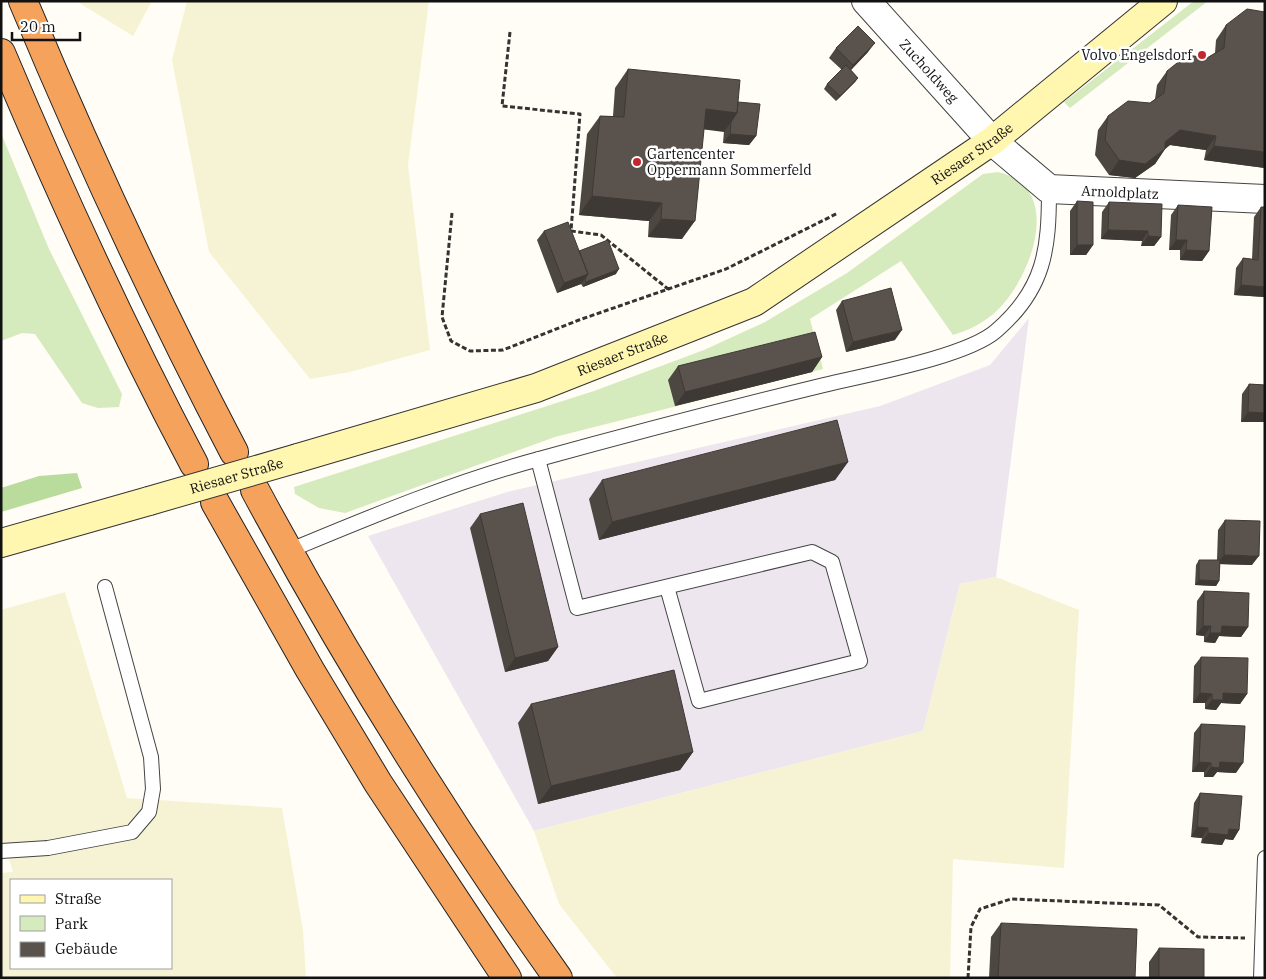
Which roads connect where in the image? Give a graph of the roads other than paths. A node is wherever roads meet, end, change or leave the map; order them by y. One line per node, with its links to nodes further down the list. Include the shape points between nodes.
1 (23, 1): 8 (highway, via 72,117 185,359)
2 (866, 1): 5 (street, Zucholdweg)
3 (1163, 1): 5 (main road, Riesaer Straße)
4 (1, 53): 10 (highway, via 145,372)
5 (992, 140): 6 (street); 13 (main road, Riesaer Straße, bridge, via 754,302 536,388)
6 (1049, 189): 7 (street, Arnoldplatz); 9 (lane, via 1049,230 1041,270 1030,292 995,333 938,357)
7 (1265, 199)
8 (234, 452)
9 (538, 459): 14 (lane, via 385,510); 16 (lane, via 577,608)
10 (194, 464)
11 (255, 490): 14 (highway)
12 (215, 502): 19 (highway, via 373,775)
13 (1, 543)
14 (288, 551): 20 (highway, via 419,770)
15 (105, 587): 17 (lane, via 152,757 153,790 149,812 132,832 48,848)
16 (666, 587): 16 (lane, via 812,552 832,562 860,661 699,701)
17 (1, 851)
18 (1265, 858): 21 (lane)
19 (507, 978)
20 (558, 978)
21 (1261, 978)

